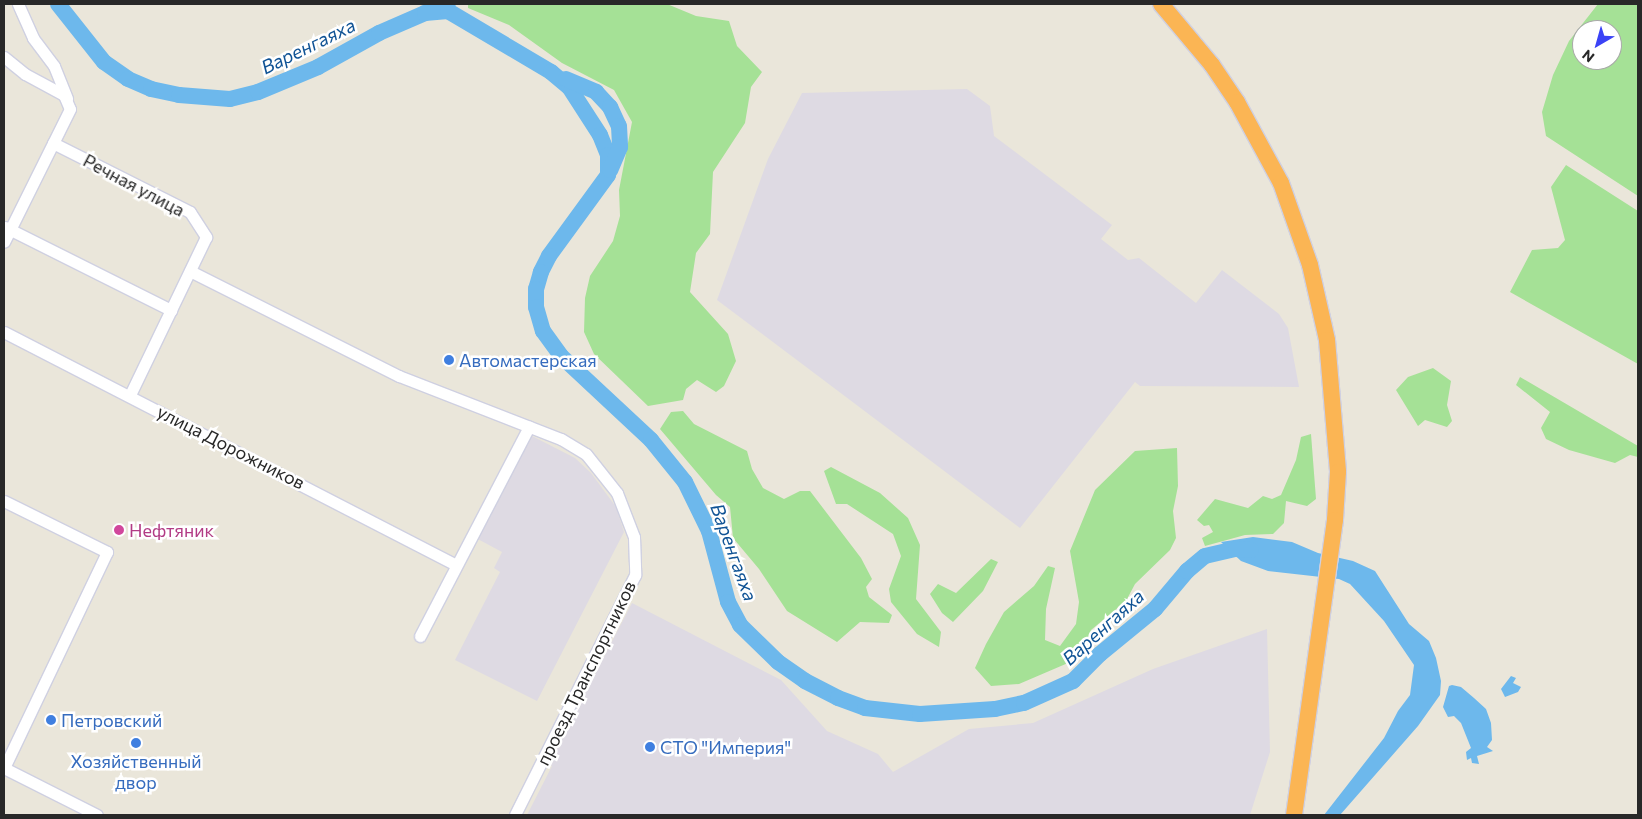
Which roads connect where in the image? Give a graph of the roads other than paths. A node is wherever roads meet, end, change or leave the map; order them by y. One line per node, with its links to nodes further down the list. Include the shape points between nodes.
1 (18, 4): 4 (street, via 33,38 54,66)
2 (1161, 4): 19 (highway, via 1212,65 1237,102 1281,183 1303,242 1326,340 1338,472 1332,543)
3 (4, 57): 4 (street)
4 (68, 102): 5 (street)
5 (53, 143): 6 (street); 8 (street, Речная улица, via 190,212 206,237)
6 (7, 228): 7 (street); 9 (street)
7 (4, 242)
8 (190, 271): 9 (street); 12 (street, проезд Транспортников, via 399,376)
9 (172, 310): 11 (street)
10 (4, 332): 11 (street, улица Дорожников)
11 (130, 395): 14 (street, улица Дорожников)
12 (529, 428): 14 (street); 18 (street, проезд Транспортников, via 562,439 594,462 625,507 634,537 637,564 625,601)
13 (4, 501): 16 (street, via 107,552)
14 (456, 565): 15 (street)
15 (420, 636)
16 (4, 768): 17 (street)
17 (97, 815)
18 (515, 815)
19 (1294, 815)

